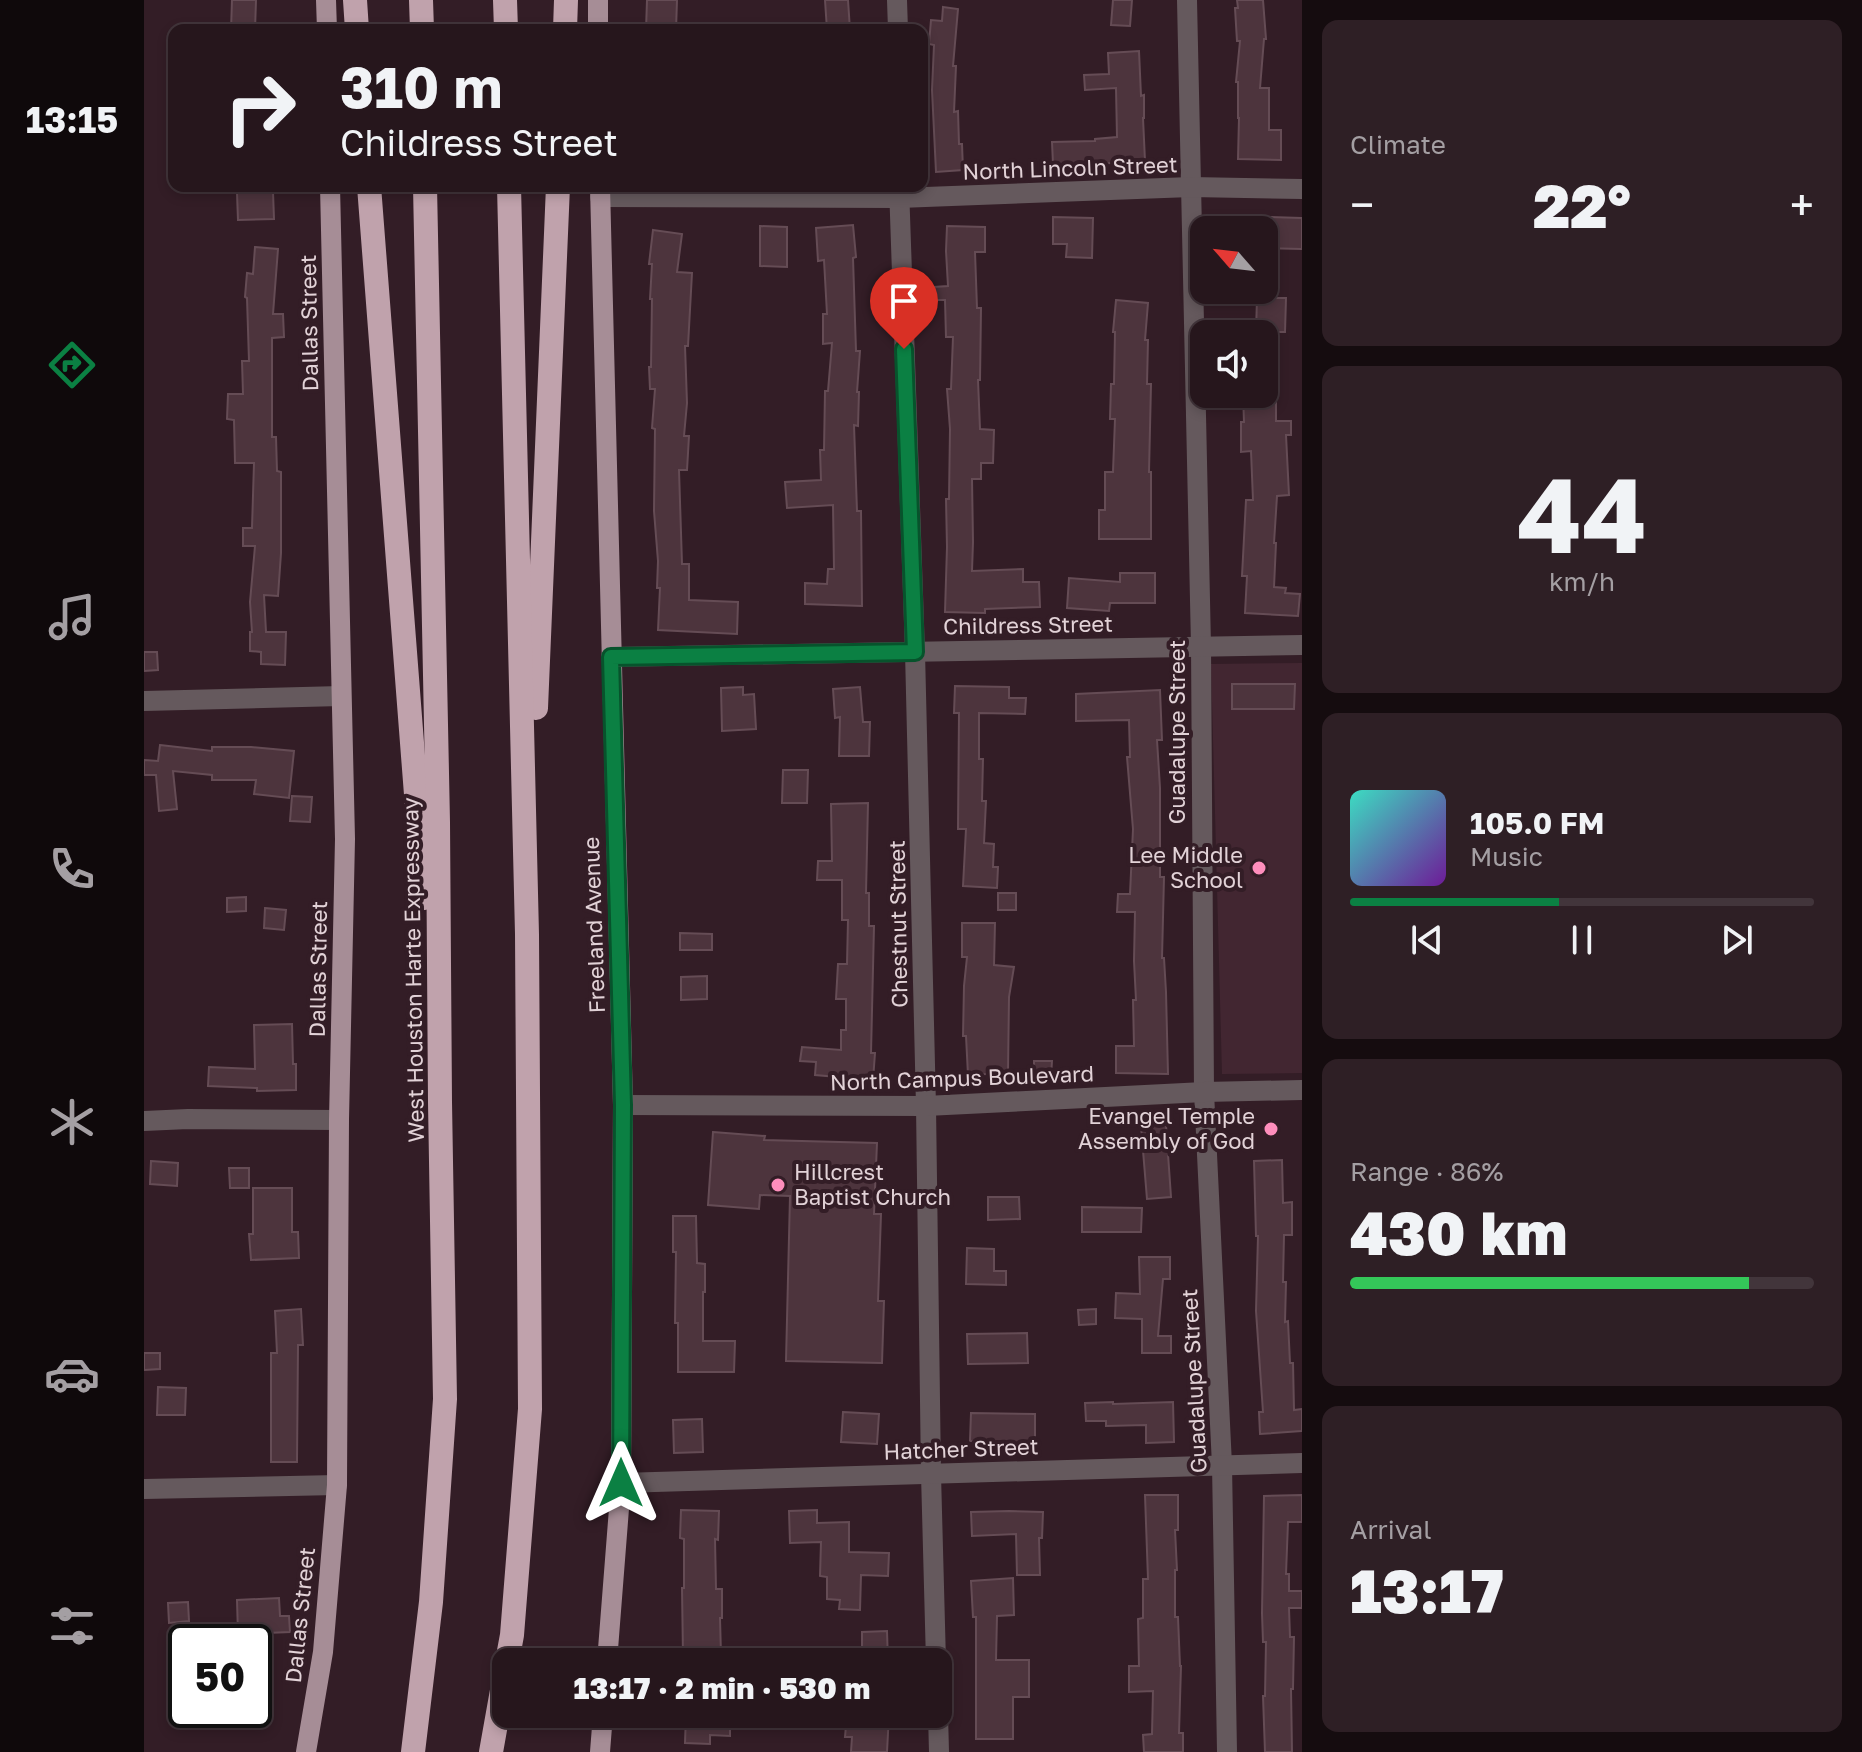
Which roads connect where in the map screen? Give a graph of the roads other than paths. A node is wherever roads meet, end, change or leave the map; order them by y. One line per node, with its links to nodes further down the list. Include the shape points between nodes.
1 (326, 0): 9 (main road)
2 (355, 0): 10 (highway)
3 (421, 0): 11 (highway)
4 (505, 0): 12 (highway)
5 (566, 0): 13 (highway)
6 (598, 0): 14 (main road)
7 (897, 0): 15 (street)
8 (1187, 0): 16 (street, Guadalupe Street)
9 (327, 24)
10 (357, 24)
11 (422, 24)
12 (506, 24)
13 (565, 24)
14 (598, 24)
15 (898, 24)
16 (1191, 187): 17 (street, North Lincoln Street); 25 (street, North Lincoln Street); 27 (street, Guadalupe Street)
17 (1302, 189)
18 (330, 192): 30 (main road, Dallas Street)
19 (369, 192): 35 (highway)
20 (425, 192): 35 (highway, West Houston Harte Expressway)
21 (509, 192): 32 (highway)
22 (558, 192): 32 (highway)
23 (600, 192): 29 (main road, Freeland Avenue)
24 (899, 192): 28 (street, Chestnut Street)
25 (928, 192)
26 (1302, 645): 27 (street, Childress Street)
27 (1201, 646): 28 (street, Childress Street); 34 (street, Guadalupe Street)
28 (915, 652): 29 (street, Childress Street); 37 (street, Chestnut Street)
29 (611, 657): 36 (main road, Freeland Avenue)
30 (341, 696): 31 (street); 38 (main road, Dallas Street, via 345,839)
31 (144, 701)
32 (527, 934): 46 (highway, via 530,1409)
33 (1302, 1090): 34 (street, North Campus Boulevard)
34 (1204, 1092): 37 (street, North Campus Boulevard); 41 (street, Guadalupe Street)
35 (440, 1102): 53 (highway, West Houston Harte Expressway, via 445,1399 431,1602)
36 (623, 1105): 37 (street, North Campus Boulevard); 43 (main road, Freeland Avenue)
37 (926, 1106): 42 (street, Chestnut Street)
38 (339, 1120): 39 (street); 44 (main road, Dallas Street)
39 (144, 1121)
40 (1302, 1463): 41 (street, Hatcher Street)
41 (1222, 1465): 42 (street, Hatcher Street); 57 (street, Guadalupe Street)
42 (931, 1474): 43 (street, Hatcher Street); 48 (street, Chestnut Street)
43 (621, 1483): 47 (main road, Freeland Avenue)
44 (337, 1485): 45 (street); 52 (main road, Dallas Street, via 323,1652)
45 (144, 1489)
46 (510, 1648)
47 (608, 1648)
48 (936, 1648)
49 (495, 1728): 54 (highway)
50 (602, 1728): 55 (main road)
51 (938, 1728): 56 (street)
52 (308, 1749)
53 (413, 1752)
54 (491, 1752)
55 (600, 1752)
56 (939, 1752)
57 (1227, 1752)

